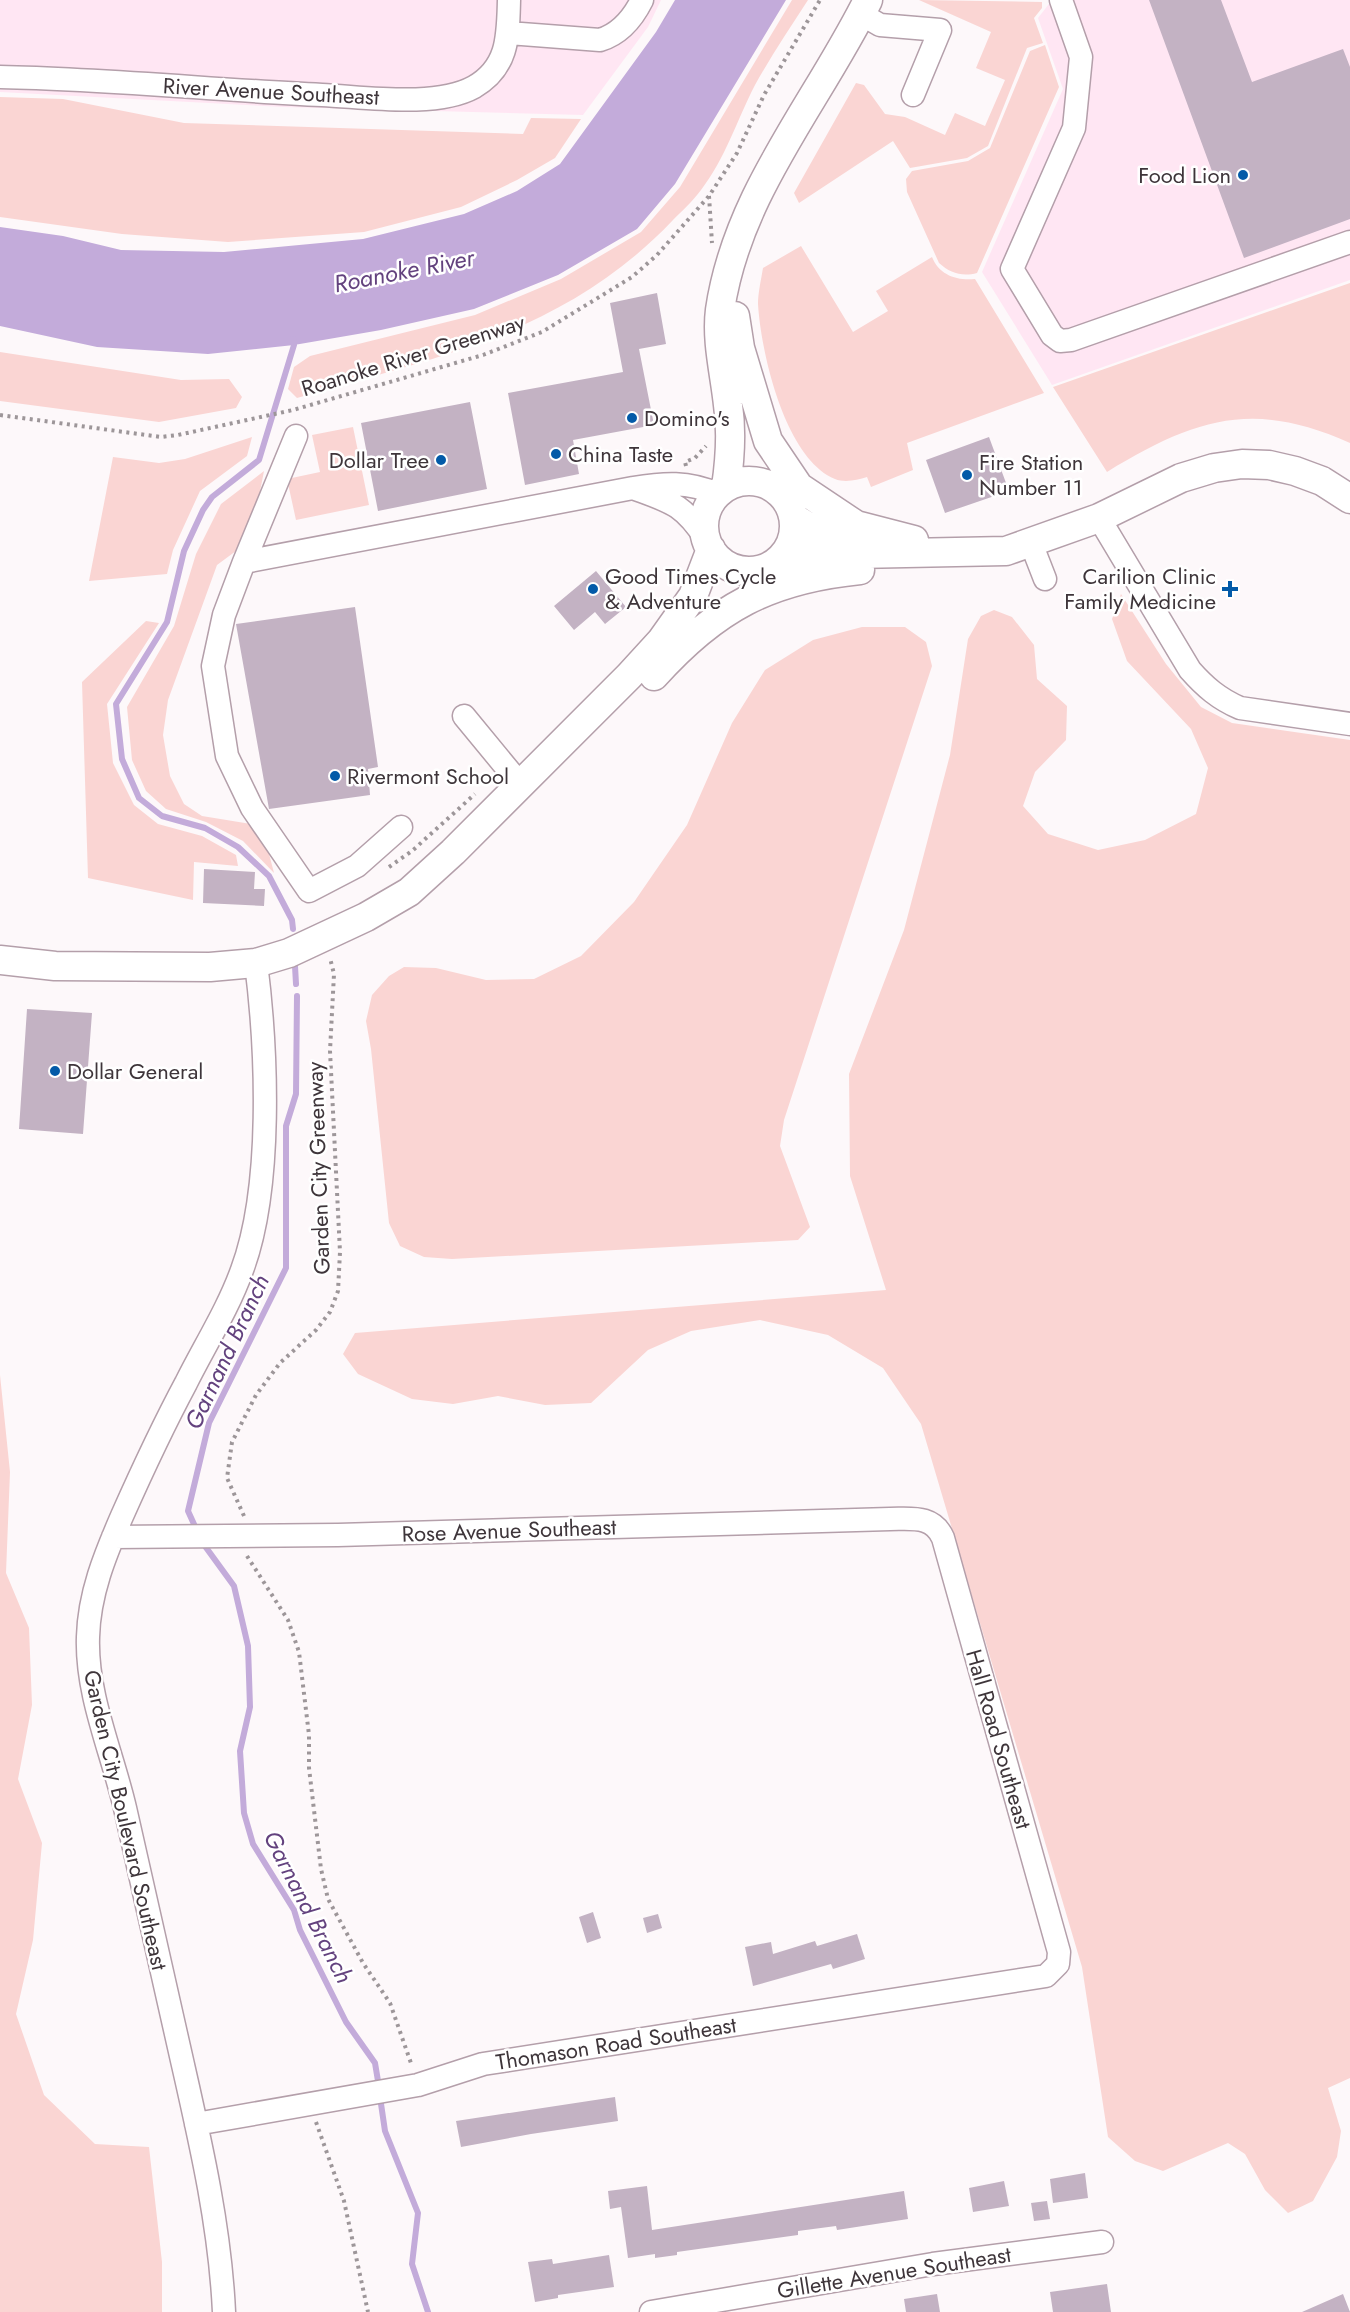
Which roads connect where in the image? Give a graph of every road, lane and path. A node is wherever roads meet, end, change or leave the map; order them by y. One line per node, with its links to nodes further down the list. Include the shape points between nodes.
1 (509, 0): 6 (street, River Avenue Southeast)
2 (642, 0): 6 (street, via 613,37 600,40)
3 (820, 0): 9 (path, Roanoke River Greenway)
4 (1061, 0): 10 (street, via 1082,57 1074,129 1012,269 1052,335 1060,341 1071,340)
5 (865, 7): 8 (street, via 880,25 939,30); 12 (main road, via 762,183 732,252)
6 (508, 33): 7 (street, River Avenue Southeast, via 507,49 490,76 461,93 442,98)
7 (0, 77)
8 (913, 95)
9 (709, 196): 11 (path); 14 (path, Roanoke River Greenway, via 657,255 632,276 542,332 483,355 293,410 161,437)
10 (1350, 242)
11 (710, 252)
12 (728, 274): 13 (main road, via 720,312); 27 (main road, via 740,348 768,441 799,487 856,525)
13 (729, 408): 18 (main road); 20 (main road, via 730,462)
14 (0, 415)
15 (296, 436): 28 (street)
16 (709, 441): 17 (path, via 695,458 685,462)
17 (683, 483): 19 (street); 20 (street)
18 (762, 483): 20 (main road, via 742,482); 22 (main road, via 786,499)
19 (633, 488): 24 (street, via 676,504 691,516); 28 (street)
20 (722, 491): 24 (main road, via 707,510 704,522)
21 (1350, 499): 23 (main road, via 1322,481 1295,471 1242,464 1181,478)
22 (794, 518): 26 (main road, via 820,534); 29 (main road, via 794,536 785,554)
23 (1099, 518): 25 (main road); 34 (street, via 1190,670 1205,688 1240,708)
24 (708, 544): 29 (main road, via 730,567); 31 (main road, via 693,596)
25 (1018, 547): 27 (main road); 30 (street); 33 (main road, via 963,567 833,573 786,582 719,616 676,652 639,692)
26 (876, 552): 27 (main road); 29 (main road, via 806,555)
27 (972, 552)
28 (244, 562): 36 (street, via 224,615 213,666 226,756 252,808 309,891 357,866)
29 (763, 569): 31 (main road, via 719,593)
30 (1045, 579)
31 (661, 641): 33 (main road)
32 (464, 716): 35 (street)
33 (586, 721): 35 (main road)
34 (1350, 724)
35 (513, 776): 37 (path); 40 (main road, via 453,852 409,892 325,938)
36 (401, 827)
37 (384, 870)
38 (329, 953): 42 (path, Garden City Greenway, via 334,974 330,1051 340,1252 338,1291 330,1312 316,1330 279,1364 256,1395 232,1442 227,1478)
39 (0, 960): 40 (main road, via 55,966 210,967)
40 (256, 963): 43 (street, Garden City Boulevard Southeast, via 264,1097 261,1186 250,1245 226,1307 147,1460)
41 (904, 1519): 43 (street, Rose Avenue Southeast, via 338,1535); 45 (street, Hall Road Southeast, via 932,1521 944,1538 1059,1952 1054,1971)
42 (244, 1523)
43 (113, 1537): 48 (street, Garden City Boulevard Southeast, via 90,1609 90,1670)
44 (246, 1552): 46 (path, via 288,1620 299,1652 310,1780 328,1899 390,2003)
45 (1039, 1977): 46 (street, Thomason Road Southeast, via 483,2064)
46 (409, 2087): 47 (street, Thomason Road Southeast)
47 (311, 2104): 48 (street, Thomason Road Southeast); 51 (path, via 344,2201)
48 (196, 2124): 50 (street, Garden City Boulevard Southeast, via 218,2240)
49 (1102, 2242): 52 (street, Gillette Avenue Southeast, via 933,2264)
50 (224, 2312)
51 (369, 2312)
52 (651, 2312)

